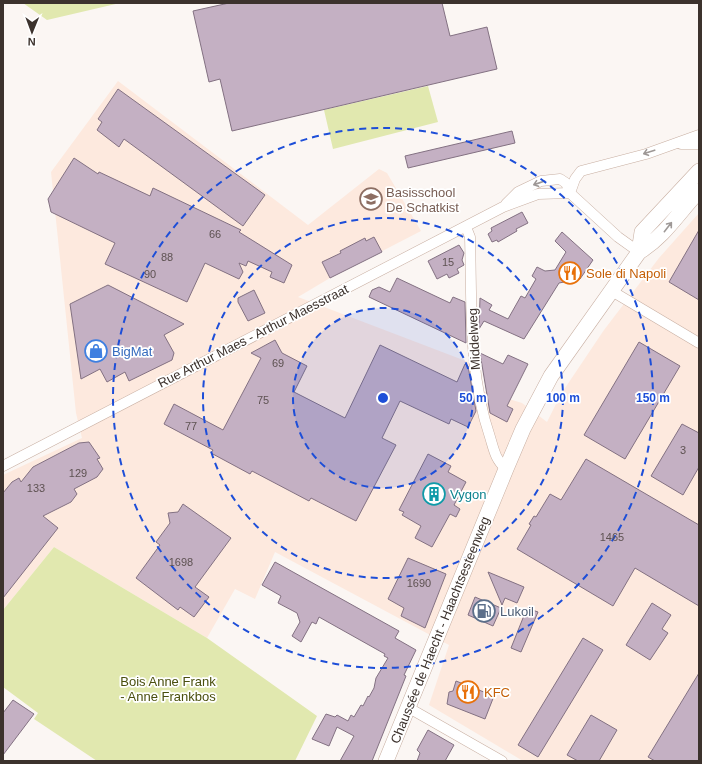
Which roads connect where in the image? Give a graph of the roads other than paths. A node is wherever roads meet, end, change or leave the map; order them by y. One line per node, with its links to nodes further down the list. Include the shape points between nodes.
1 (699, 135): 2 (street)
2 (674, 144): 3 (street); 6 (street, one-way to 6, via 581,171)
3 (699, 144)
4 (699, 171): 9 (main road, Chaussée de Haecht - Haachtsesteenweg, via 642,232)
5 (699, 191): 9 (main road, Chaussée de Haecht - Haachtsesteenweg, one-way to 5, via 652,244)
6 (570, 193): 7 (street, Rue Arthur Maes - Arthur Maesstraat, via 538,194); 7 (street, Rue Arthur Maes - Arthur Maesstraat, one-way to 7, via 566,183 560,179 541,181 518,192); 9 (street, Rue Arthur Maes - Arthur Maesstraat)
7 (503, 207): 8 (street, Rue Arthur Maes - Arthur Maesstraat)
8 (466, 227): 12 (street, Rue Arthur Maes - Arthur Maesstraat); 13 (street, Middelweg, via 470,237 474,367 485,423 497,460)
9 (638, 252): 10 (main road, Chaussée de Haecht - Haachtsesteenweg)
10 (610, 290): 11 (street); 13 (main road, Chaussée de Haecht - Haachtsesteenweg, via 551,376 523,429)
11 (699, 343)
12 (3, 466)
13 (506, 469): 14 (main road, Chaussée de Haecht - Haachtsesteenweg)
14 (409, 708): 15 (main road, Chaussée de Haecht - Haachtsesteenweg); 16 (street)
15 (386, 761)
16 (502, 761)

